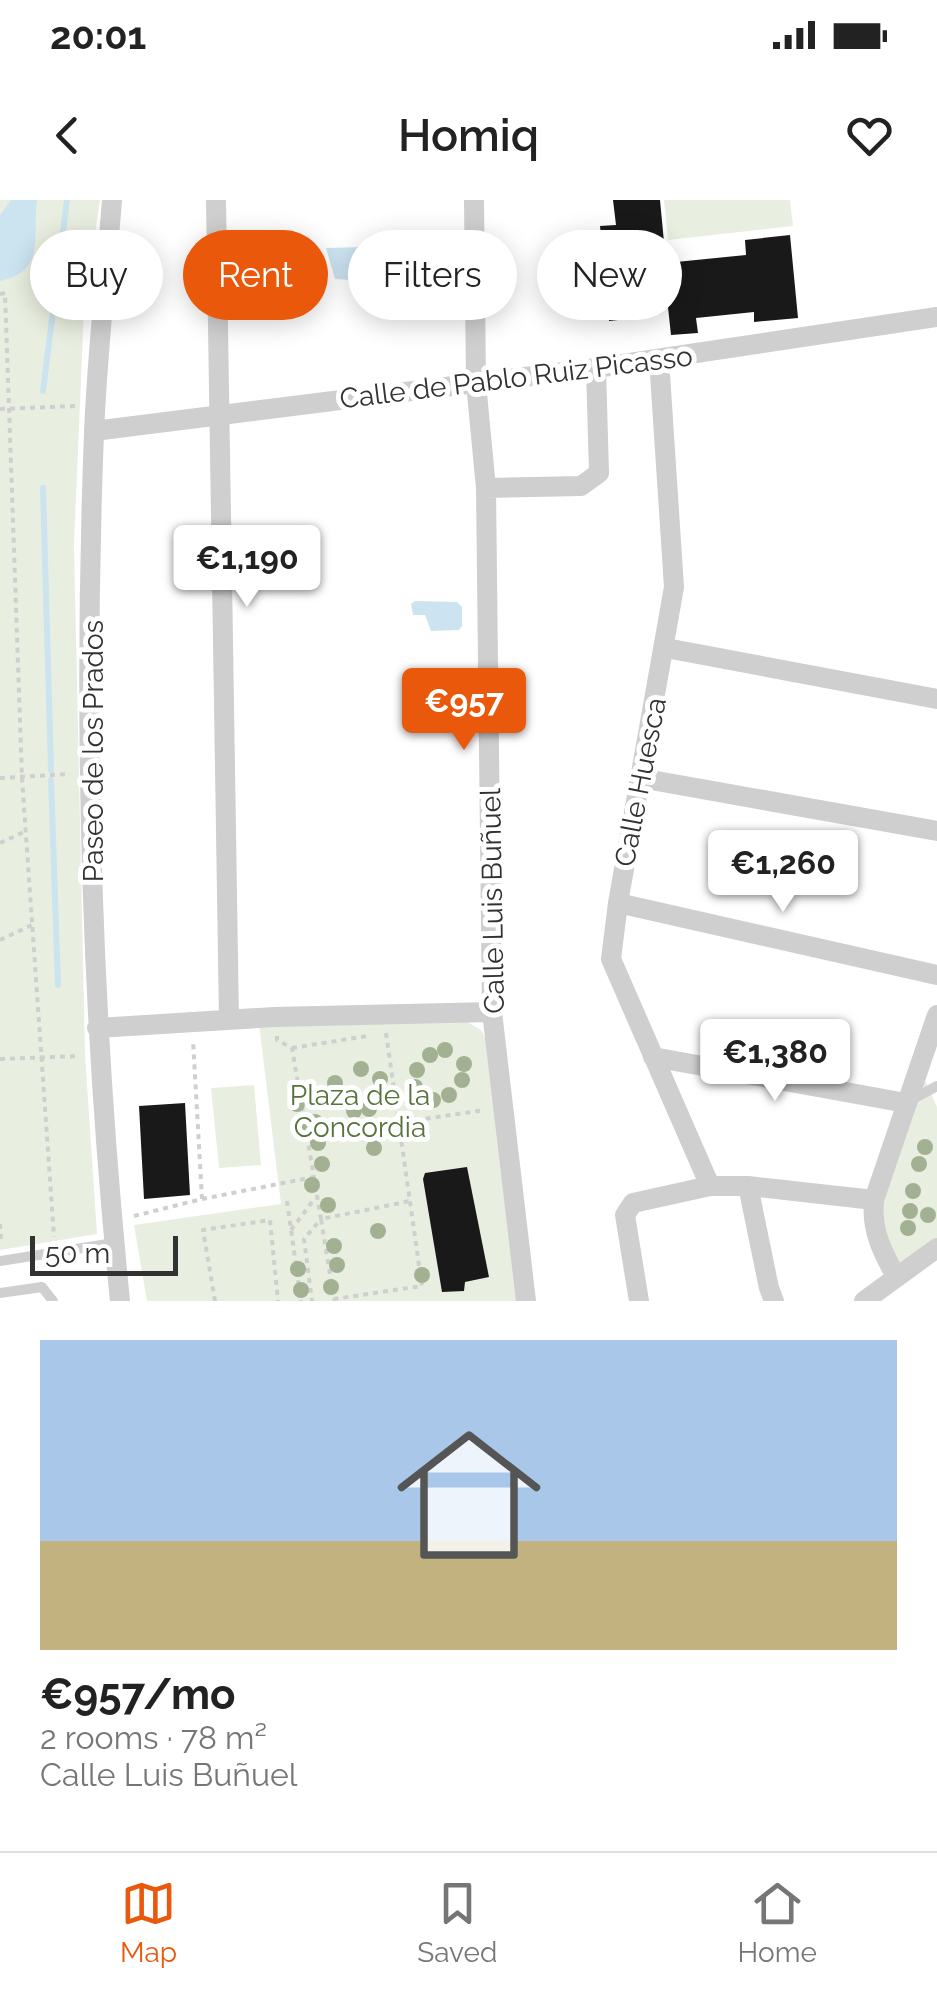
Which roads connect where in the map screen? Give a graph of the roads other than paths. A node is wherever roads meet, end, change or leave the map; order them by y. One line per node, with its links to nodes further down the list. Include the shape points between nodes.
1 (112, 200): 9 (street, Paseo de los Prados)
2 (216, 200): 8 (street)
3 (474, 200): 7 (street, Calle Luis Buñuel)
4 (937, 317): 5 (street, Calle de Pablo Ruiz Picasso)
5 (659, 360): 6 (street, Calle de Pablo Ruiz Picasso); 11 (street, Calle Huesca, via 674,587)
6 (596, 368): 7 (street, Calle de Pablo Ruiz Picasso); 10 (street, via 599,473 580,486)
7 (476, 383): 8 (street, Calle de Pablo Ruiz Picasso); 10 (street, Calle Luis Buñuel)
8 (219, 416): 9 (street, Calle de Pablo Ruiz Picasso); 19 (street)
9 (94, 432): 20 (street, Paseo de los Prados, via 90,776)
10 (486, 488): 17 (street, Calle Luis Buñuel)
11 (666, 648): 12 (street); 13 (street, Calle Huesca)
12 (937, 699)
13 (640, 778): 14 (street); 15 (street, Calle Huesca)
14 (937, 831)
15 (618, 903): 16 (street); 21 (street, Calle Huesca, via 611,959)
16 (937, 976)
17 (492, 1012): 19 (street); 34 (street, Calle Luis Buñuel)
18 (937, 1014): 23 (street)
19 (229, 1020): 20 (street)
20 (97, 1028): 27 (street, Paseo de los Prados)
21 (653, 1057): 23 (street); 24 (street, Calle Huesca)
22 (937, 1086): 23 (lane)
23 (906, 1103): 26 (street)
24 (710, 1186): 25 (street); 35 (street, via 628,1206)
25 (748, 1186): 26 (street); 36 (street)
26 (874, 1200): 30 (street, via 872,1222)
27 (114, 1243): 29 (lane); 33 (street, Paseo de los Prados)
28 (937, 1248): 30 (street)
29 (0, 1261)
30 (896, 1277): 37 (street)
31 (0, 1292): 32 (lane, via 42,1287)
32 (54, 1301)
33 (120, 1301)
34 (526, 1301)
35 (638, 1301)
36 (774, 1301)
37 (864, 1301)

